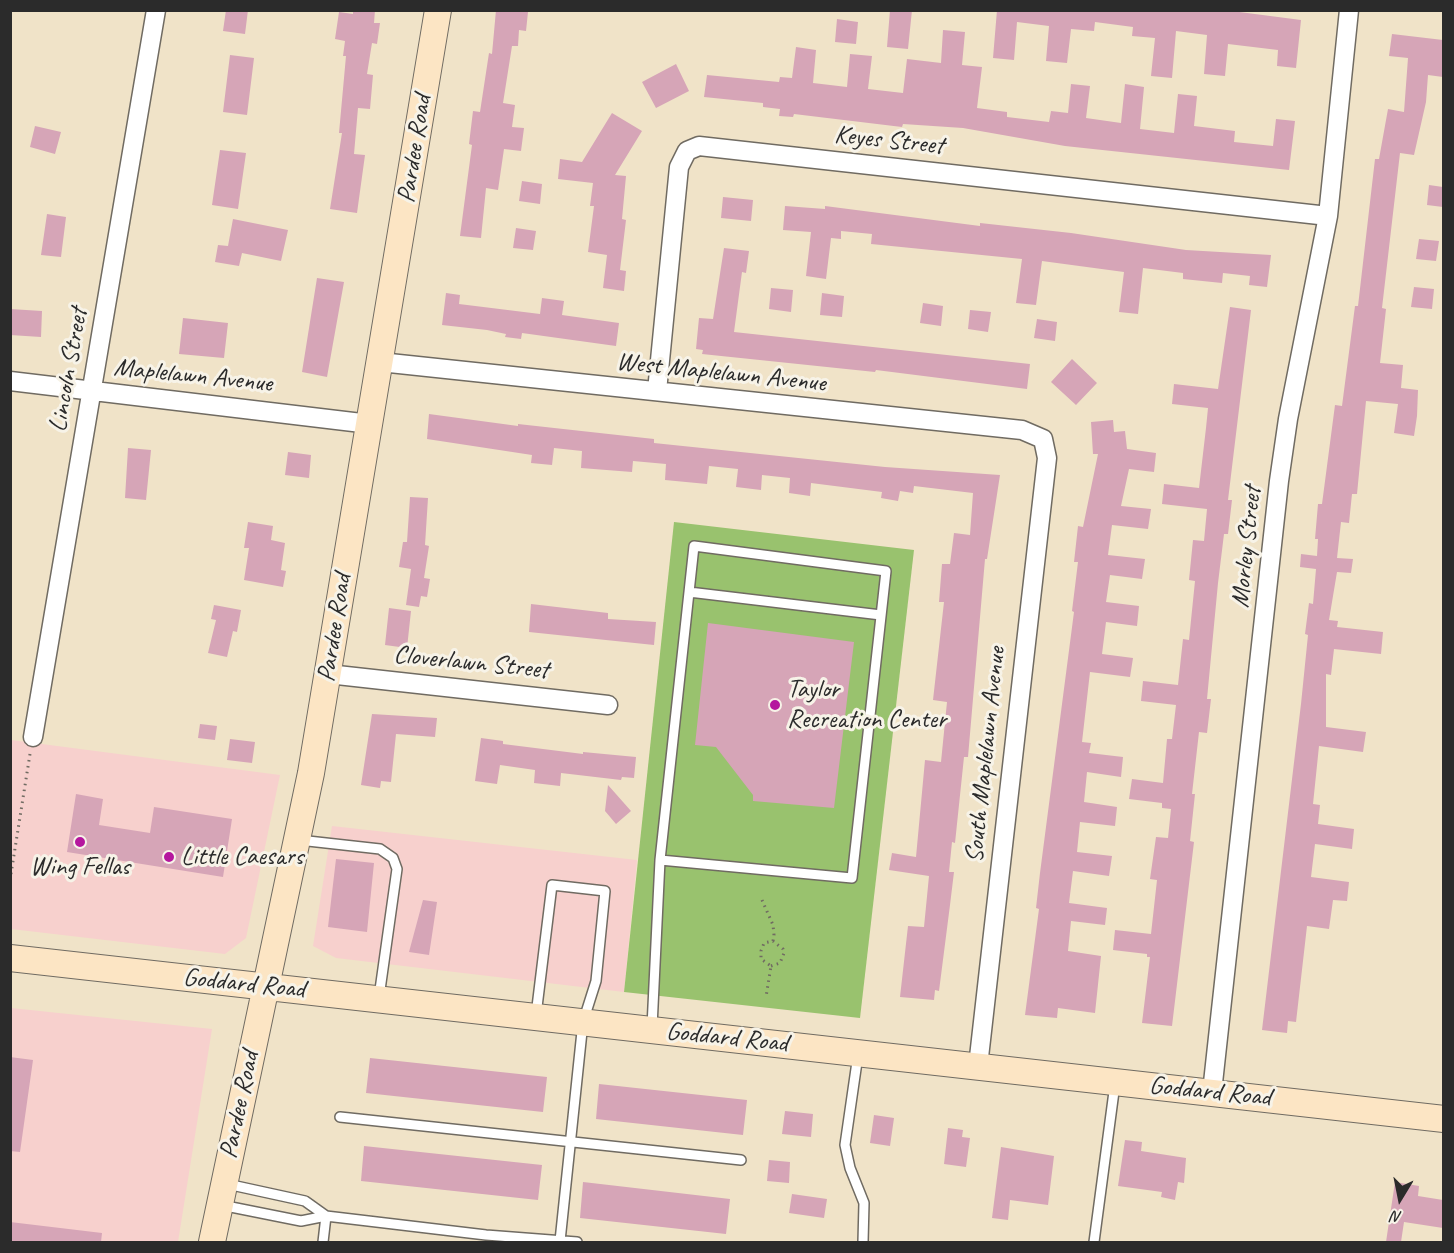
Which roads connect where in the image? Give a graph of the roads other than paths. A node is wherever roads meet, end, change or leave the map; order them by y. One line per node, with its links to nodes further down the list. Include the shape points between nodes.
1 (156, 10): 7 (street, Lincoln Street)
2 (438, 10): 5 (main road, Pardee Road)
3 (1349, 10): 4 (street, Morley Street)
4 (1328, 216): 8 (street, Keyes Street, via 699,146 687,151 679,167); 27 (street, Morley Street, via 1279,481)
5 (380, 362): 8 (street, West Maplelawn Avenue); 9 (main road, Pardee Road)
6 (10, 381): 7 (street, Maplelawn Avenue)
7 (92, 390): 9 (street, Maplelawn Avenue); 15 (street, Lincoln Street)
8 (657, 391): 10 (street, West Maplelawn Avenue, via 1022,430 1043,439)
9 (369, 424): 13 (main road, Pardee Road)
10 (1047, 451): 25 (street, South Maplelawn Avenue)
11 (689, 592): 12 (lane); 12 (lane, via 694,546 886,571); 17 (lane)
12 (881, 615): 17 (lane, via 852,878)
13 (328, 674): 14 (street, Cloverlawn Street); 16 (main road, Pardee Road)
14 (608, 705)
15 (33, 737)
16 (296, 840): 19 (main road, Pardee Road); 20 (lane, via 380,849 393,858 397,869)
17 (660, 860): 23 (lane)
18 (10, 958): 19 (main road, Goddard Road)
19 (266, 987): 20 (main road, Goddard Road); 32 (main road, Pardee Road)
20 (379, 999): 21 (main road, Goddard Road)
21 (536, 1017): 22 (main road, Goddard Road); 22 (lane, via 552,885 605,891 596,981)
22 (583, 1022): 23 (main road, Goddard Road); 30 (lane)
23 (651, 1030): 24 (main road, Goddard Road)
24 (858, 1052): 25 (main road, Goddard Road); 39 (lane, via 845,1145 864,1203)
25 (978, 1066): 26 (main road, Goddard Road)
26 (1115, 1081): 27 (main road, Goddard Road); 40 (lane)
27 (1212, 1092): 29 (main road, Goddard Road)
28 (340, 1116): 30 (lane)
29 (1443, 1119)
30 (568, 1141): 31 (lane); 35 (lane)
31 (741, 1160)
32 (221, 1194): 33 (lane, via 301,1221); 33 (lane, via 305,1201); 36 (main road, Pardee Road)
33 (326, 1216): 34 (lane); 37 (lane)
34 (486, 1239): 35 (lane)
35 (560, 1241): 38 (lane)
36 (212, 1242)
37 (323, 1242)
38 (577, 1242)
39 (863, 1242)
40 (1094, 1242)

